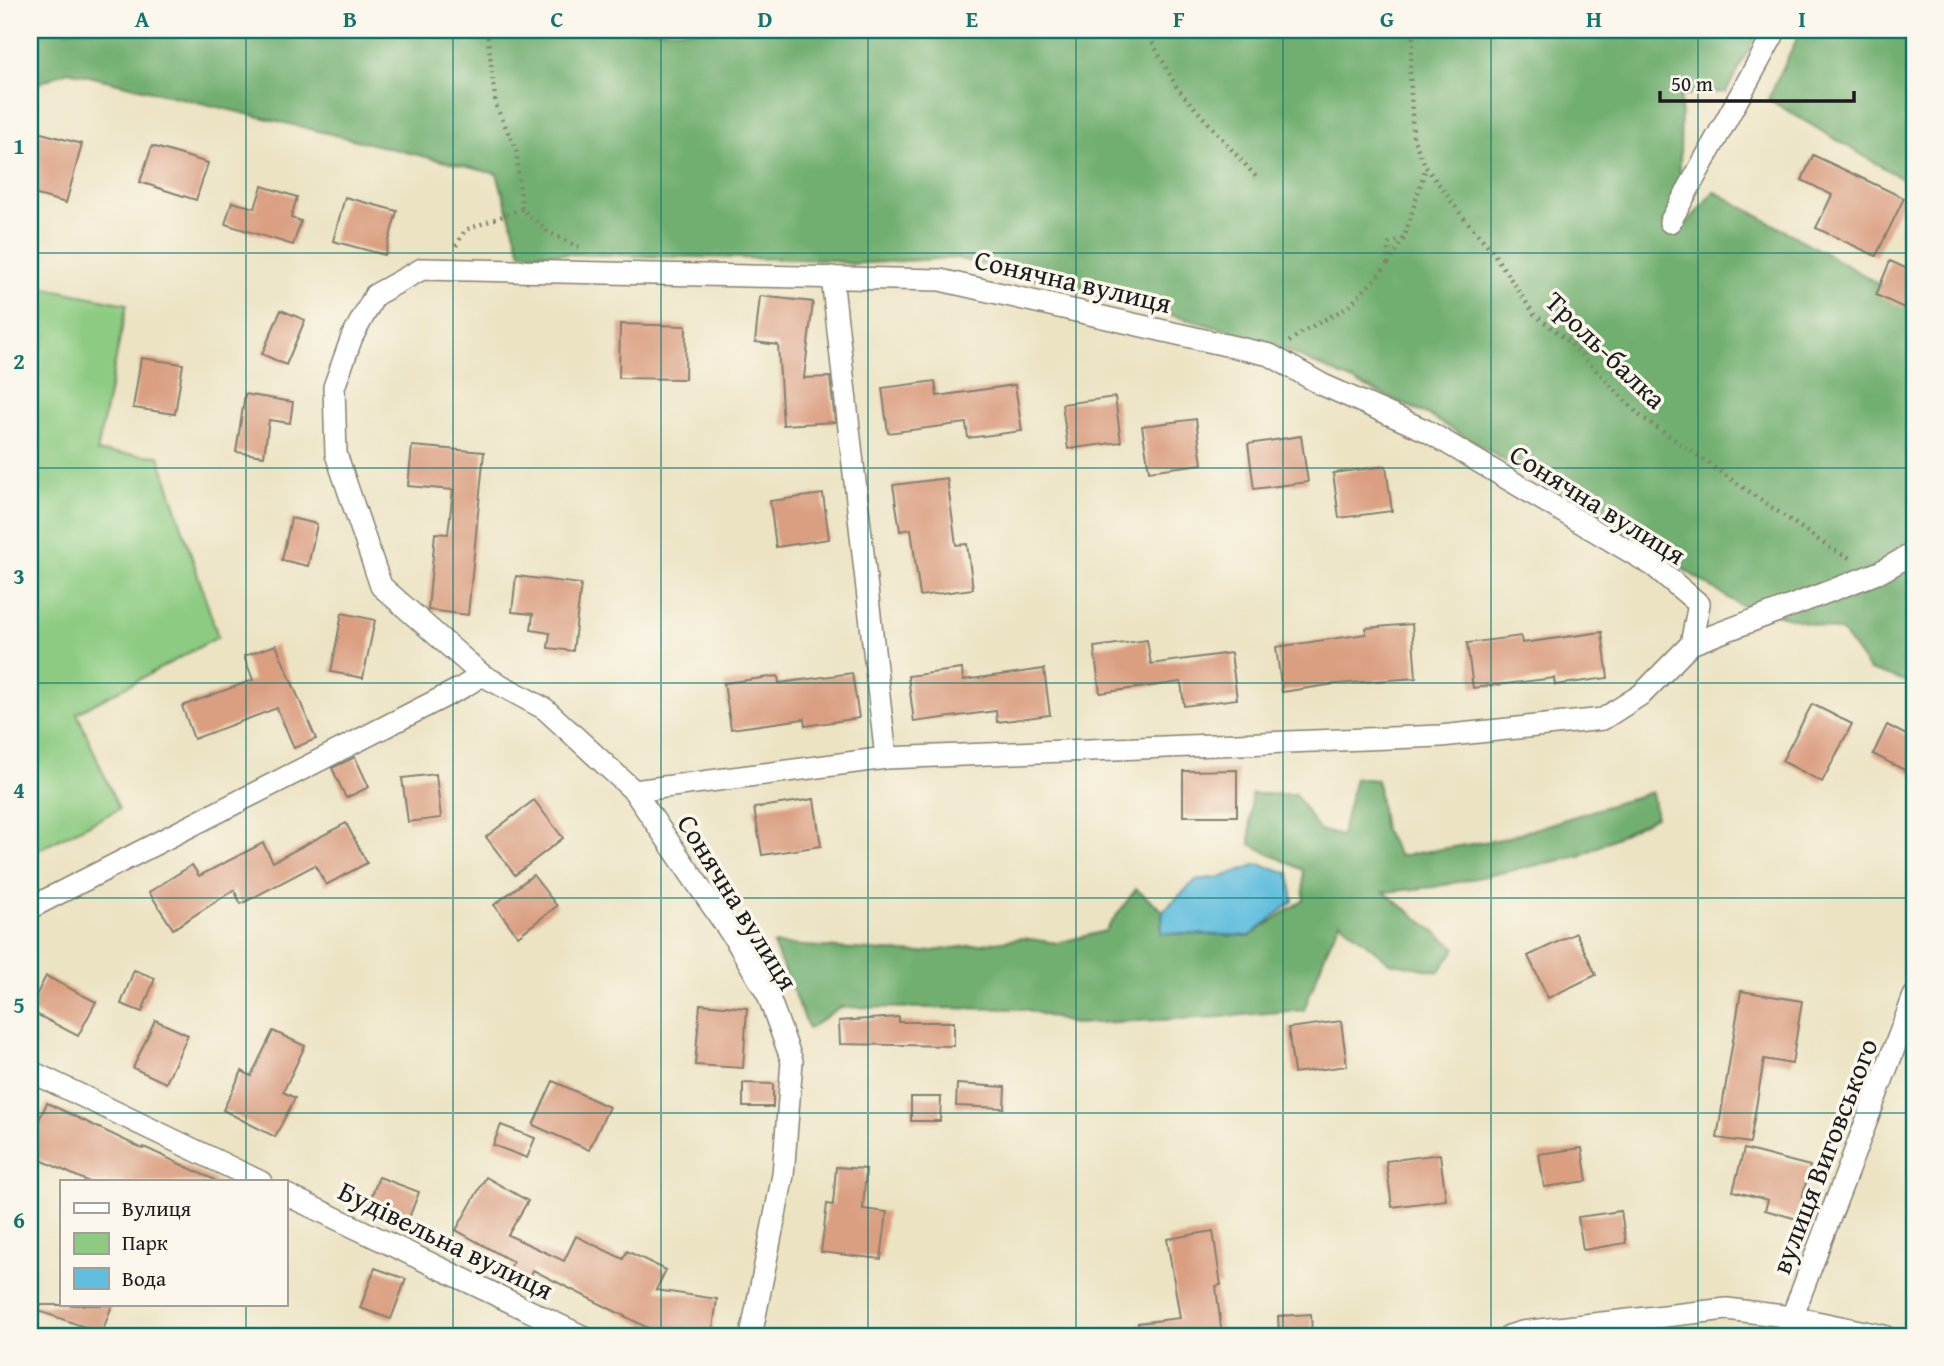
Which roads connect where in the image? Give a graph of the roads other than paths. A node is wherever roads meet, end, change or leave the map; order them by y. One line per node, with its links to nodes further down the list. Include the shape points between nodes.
1 (1776, 30): 2 (street)
2 (1670, 222)
3 (832, 277): 5 (street, Сонячна вулиця, via 940,280 1270,355 1321,384 1427,431 1654,566 1699,604); 6 (street, Сонячна вулиця, via 422,269 375,295 352,337 334,387 336,454 381,586); 7 (street)
4 (1914, 553): 5 (street, via 1880,572)
5 (1691, 644): 7 (street, Сонячна вулиця, via 1642,694 1603,719 1441,736)
6 (481, 676): 8 (street, Сонячна вулиця, via 545,709); 9 (street)
7 (886, 758): 8 (street, Сонячна вулиця)
8 (634, 791): 16 (street, Сонячна вулиця, via 737,942 768,995 792,1061 783,1175)
9 (30, 908)
10 (1914, 996): 14 (street, вулиця Виговського)
11 (30, 1071): 12 (street)
12 (257, 1180)
13 (287, 1195): 15 (street, Будівельна вулиця)
14 (1790, 1327): 17 (street, via 1727,1309); 18 (street)
15 (582, 1336)
16 (751, 1336)
17 (1509, 1336)
18 (1884, 1336)

